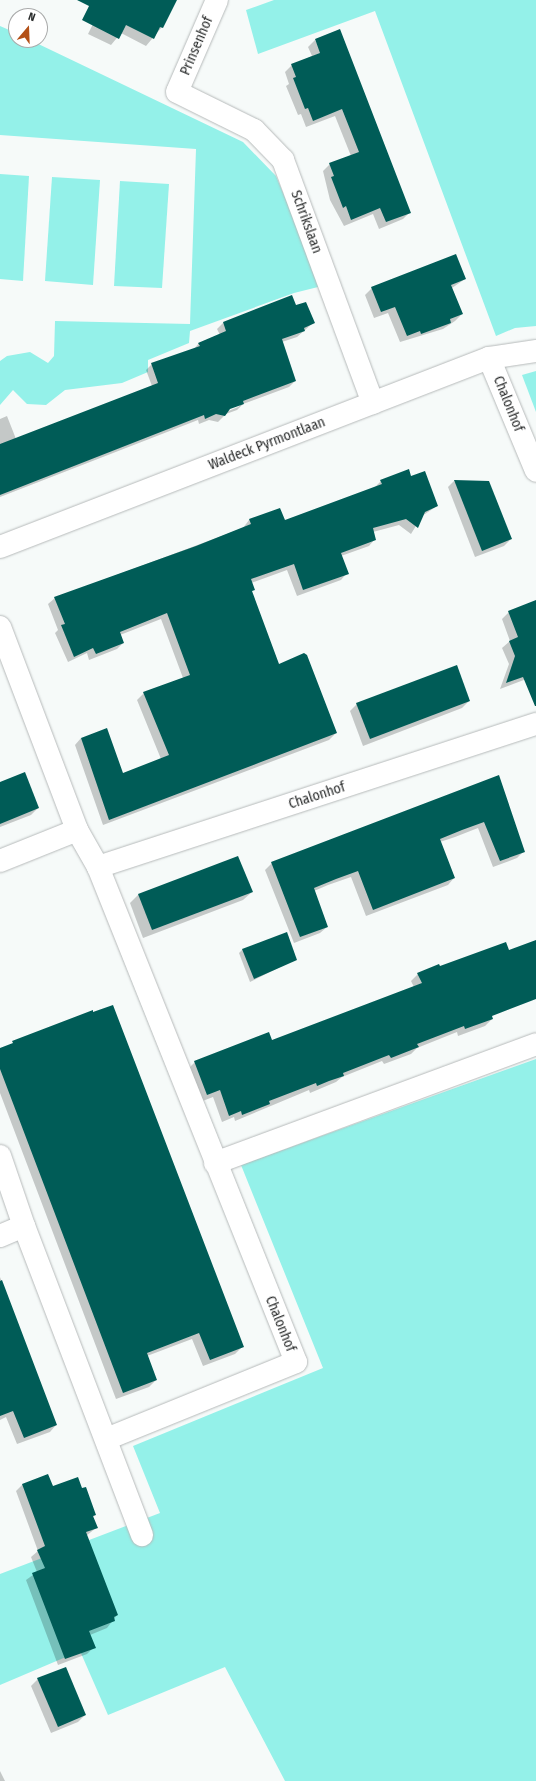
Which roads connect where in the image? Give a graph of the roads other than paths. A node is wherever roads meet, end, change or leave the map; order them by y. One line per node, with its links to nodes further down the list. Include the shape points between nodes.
1 (217, 0): 2 (street, Prinsenhof)
2 (177, 92): 5 (street, Schrikslaan, via 254,130 283,160)
3 (536, 351): 4 (street, Waldeck Pyrmontlaan)
4 (489, 358): 5 (street, Waldeck Pyrmontlaan); 6 (street, Chalonhof)
5 (373, 403): 7 (street, Waldeck Pyrmontlaan)
6 (536, 471)
7 (0, 547)
8 (0, 627): 10 (street, Chalonhof)
9 (536, 724): 12 (street, Chalonhof)
10 (77, 830): 11 (street); 12 (street, Chalonhof)
11 (0, 861)
12 (98, 867): 15 (street, Chalonhof)
13 (536, 1044): 15 (street)
14 (0, 1156): 16 (street)
15 (215, 1164): 18 (street, Chalonhof, via 296,1362)
16 (24, 1226): 17 (street); 18 (street)
17 (0, 1236)
18 (106, 1439): 19 (street)
19 (142, 1535)

